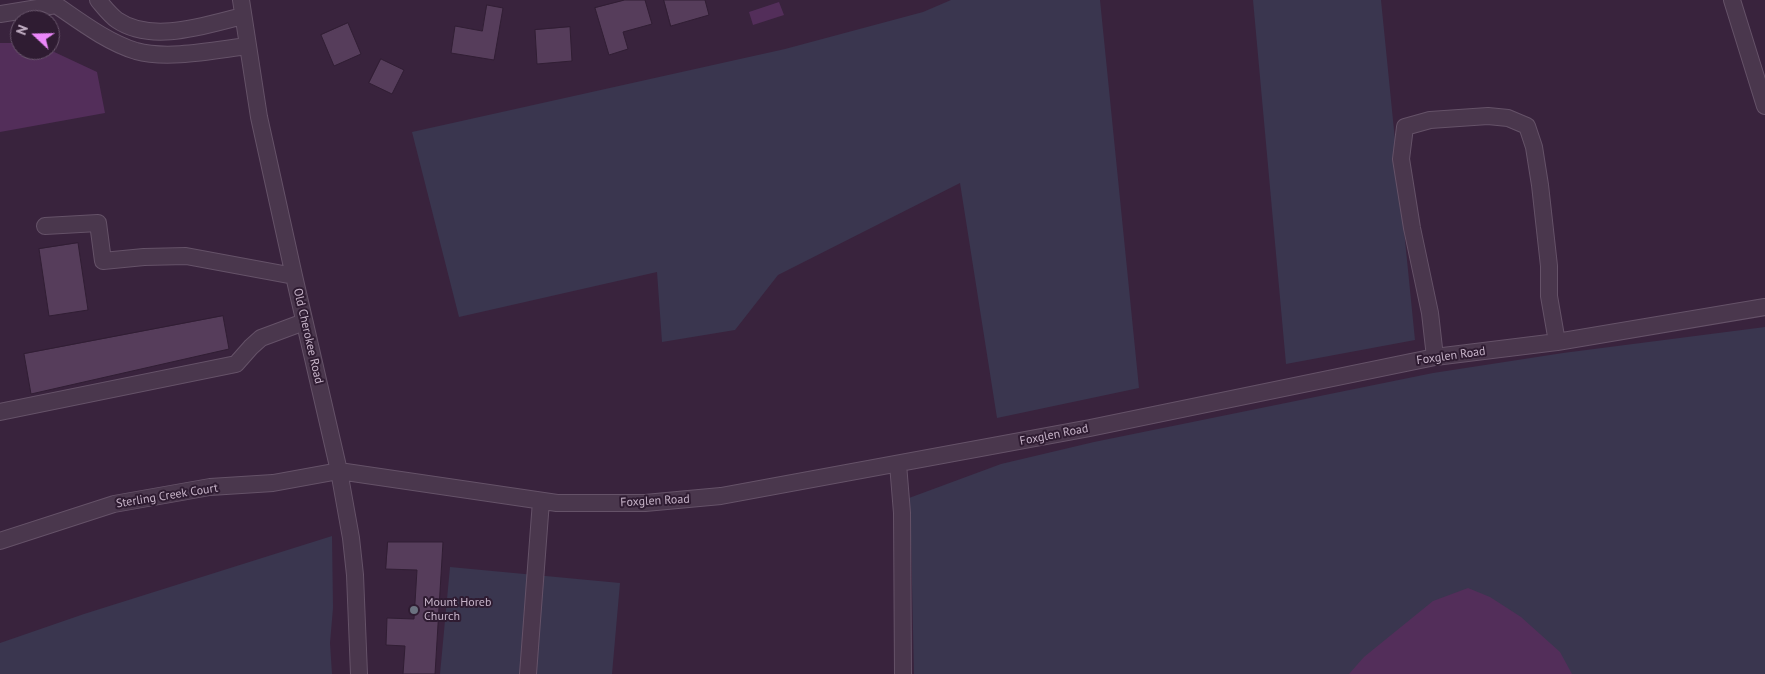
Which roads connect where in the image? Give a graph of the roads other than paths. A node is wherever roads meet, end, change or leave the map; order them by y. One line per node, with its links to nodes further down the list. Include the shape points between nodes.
1 (98, 0): 4 (street, via 117,20 144,30 193,28)
2 (1732, 0): 7 (street)
3 (53, 3): 5 (street); 6 (street, via 105,37 136,50 171,54)
4 (242, 8): 6 (street, Old Cherokee Road)
5 (0, 14)
6 (248, 46): 9 (street, Old Cherokee Road, via 259,117)
7 (1765, 106)
8 (45, 226): 9 (street, via 98,223 103,261 186,256)
9 (294, 276): 11 (street, Old Cherokee Road)
10 (1765, 307): 12 (street, Foxglen Road)
11 (304, 322): 14 (street, via 261,338 236,364); 16 (street, Old Cherokee Road)
12 (1558, 342): 13 (street, Foxglen Road); 13 (street, via 1549,296 1540,185 1527,126 1498,117 1430,120 1405,127 1401,159 1430,313)
13 (1435, 357): 15 (street, Foxglen Road)
14 (0, 412)
15 (898, 464): 17 (street, Foxglen Road, via 681,501 645,504); 21 (street, via 902,513)
16 (339, 471): 17 (street, Foxglen Road); 18 (street, Sterling Creek Court, via 273,483 210,487 114,504); 19 (street, Old Cherokee Road, via 355,575)
17 (541, 501): 20 (street)
18 (0, 541)
19 (359, 674)
20 (528, 674)
21 (902, 674)

